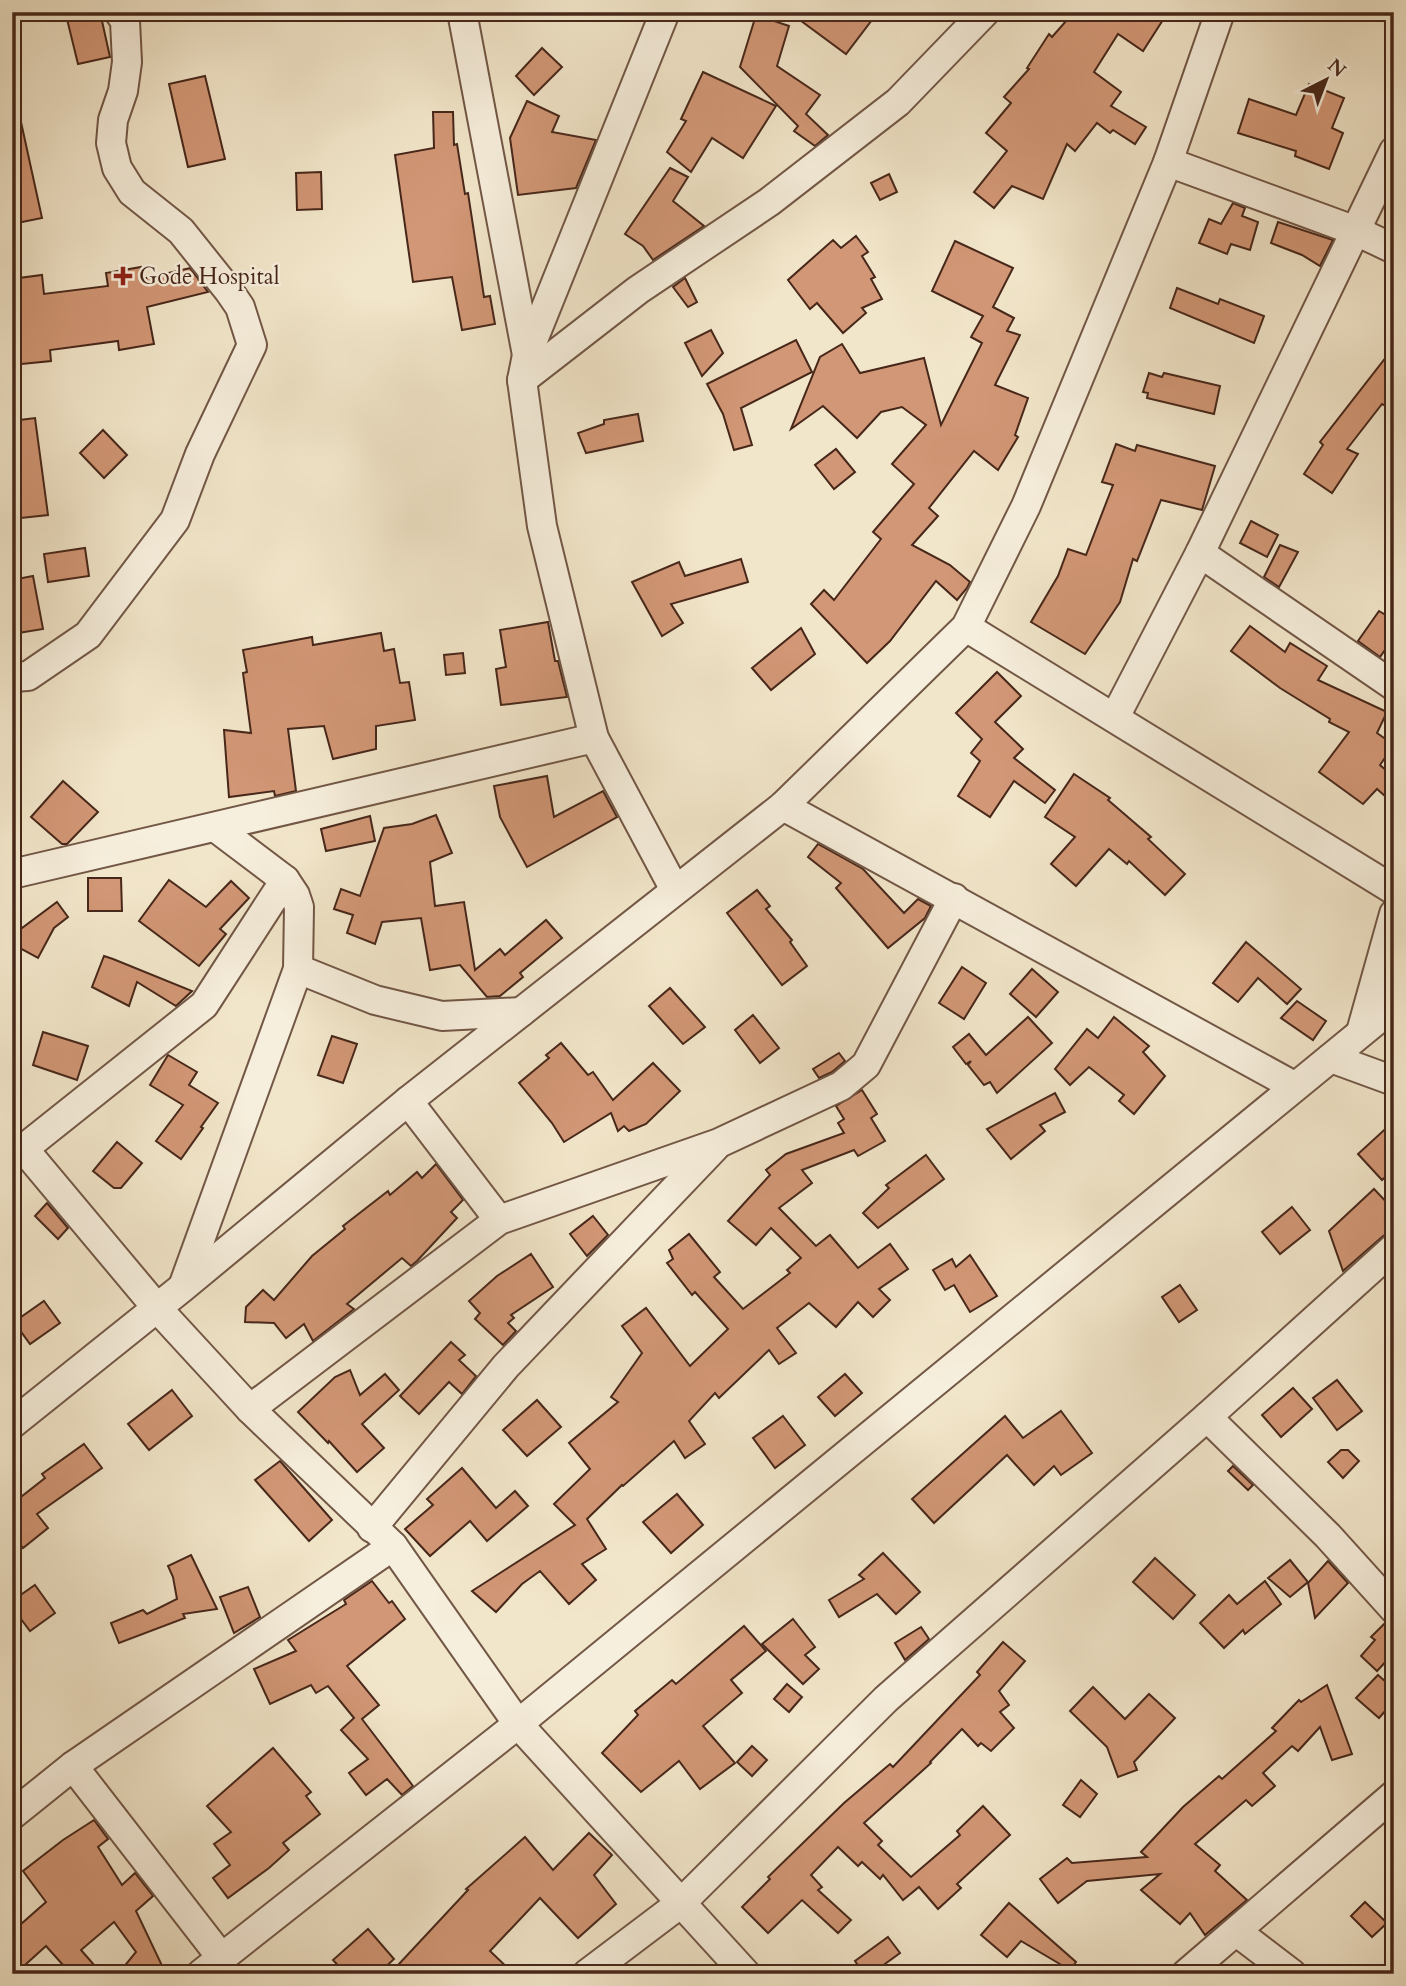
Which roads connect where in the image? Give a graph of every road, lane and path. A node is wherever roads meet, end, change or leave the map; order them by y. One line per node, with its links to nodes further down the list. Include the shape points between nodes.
1 (119, 12): 13 (street, via 125,21 127,62 113,120 111,144 117,168 132,191 181,231 229,291 240,307 252,345 200,454 175,520 88,635 28,676)
2 (462, 12): 10 (street)
3 (665, 12): 10 (street)
4 (985, 12): 10 (street, via 898,102 769,202)
5 (1220, 12): 7 (street)
6 (1394, 151): 8 (street)
7 (1168, 162): 8 (street); 12 (street, via 1026,506)
8 (1356, 231): 9 (street); 11 (street)
9 (1394, 249)
10 (525, 368): 16 (street, via 542,526)
11 (1200, 553): 14 (street); 15 (street)
12 (966, 628): 15 (street); 17 (street)
13 (12, 677)
14 (1394, 686)
15 (1115, 717): 22 (street)
16 (594, 738): 18 (street); 21 (street)
17 (783, 806): 21 (street); 23 (street)
18 (215, 827): 19 (street); 20 (street)
19 (12, 874)
20 (285, 880): 25 (street, via 299,907); 34 (street, via 204,1005)
21 (675, 890): 27 (street)
22 (1394, 890)
23 (954, 898): 31 (street); 33 (street, via 866,1065 841,1086)
24 (1394, 914): 28 (street)
25 (298, 969): 27 (street, via 375,1000 442,1016); 37 (street)
26 (1394, 1006): 28 (street)
27 (521, 1012): 32 (street)
28 (1361, 1032): 29 (street)
29 (1331, 1058): 30 (street); 31 (street)
30 (1394, 1082)
31 (1294, 1086): 45 (street)
32 (408, 1101): 35 (street); 37 (street)
33 (719, 1143): 35 (street); 42 (street, via 506,1366)
34 (18, 1153): 38 (street)
35 (499, 1220): 39 (street)
36 (1394, 1248): 40 (street)
37 (183, 1287): 38 (street)
38 (157, 1308): 39 (street); 41 (street)
39 (250, 1409): 42 (street)
40 (1207, 1417): 44 (street, via 1328,1536); 49 (street, via 886,1699)
41 (12, 1424)
42 (372, 1528): 43 (street)
43 (393, 1546): 45 (street); 46 (street)
44 (1394, 1609)
45 (518, 1724): 49 (street); 51 (street)
46 (73, 1766): 48 (street); 51 (street)
47 (1394, 1795): 50 (street)
48 (12, 1815)
49 (681, 1903): 52 (street); 53 (street)
50 (1237, 1932): 54 (street); 55 (street)
51 (211, 1965)
52 (587, 1974)
53 (746, 1974)
54 (1186, 1974)
55 (1292, 1974)

